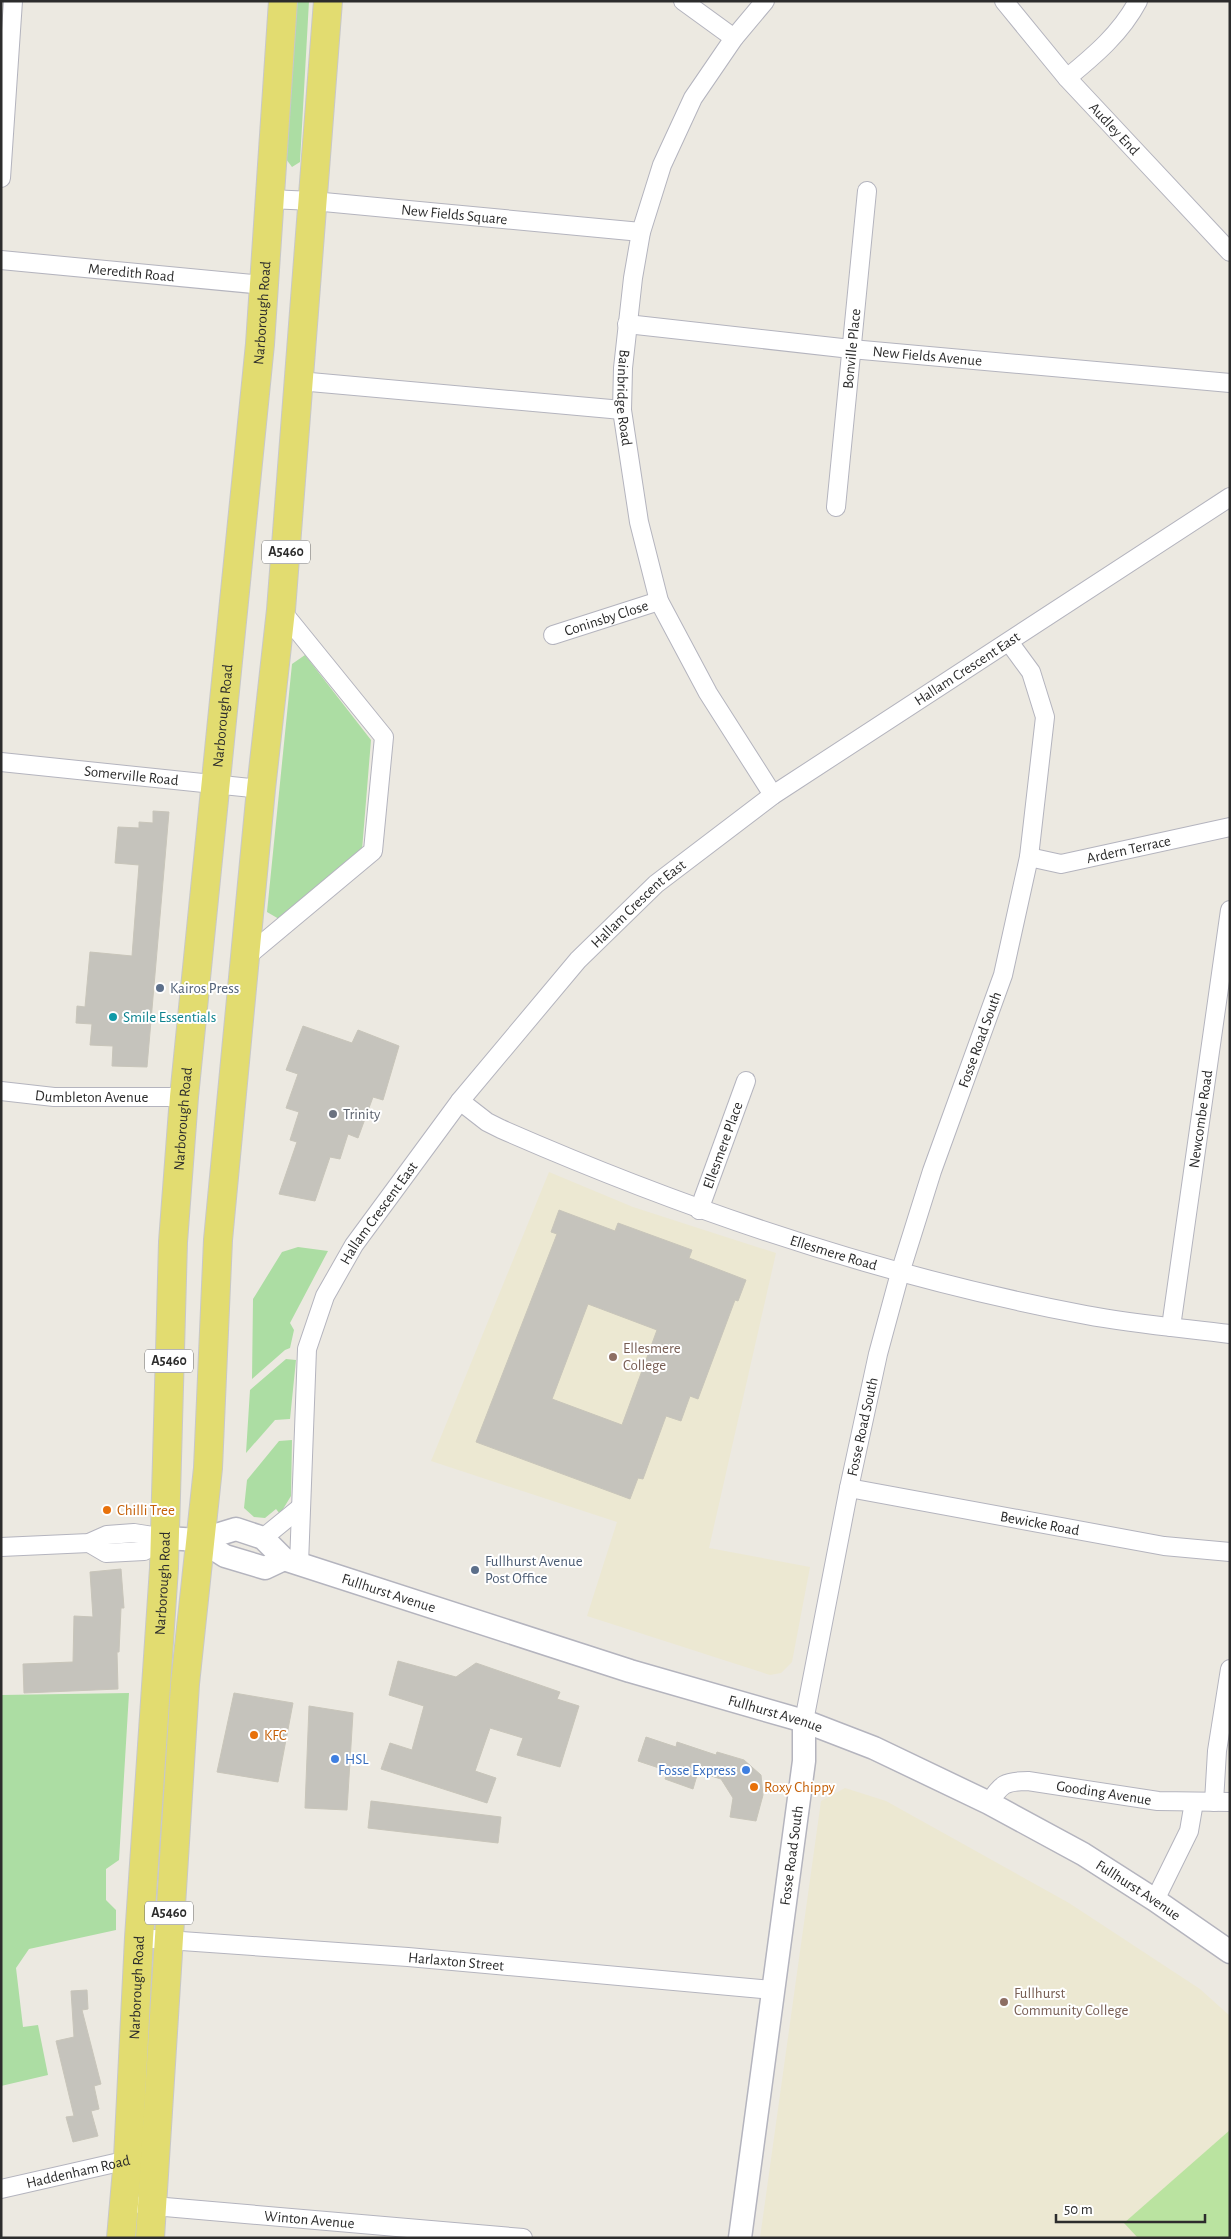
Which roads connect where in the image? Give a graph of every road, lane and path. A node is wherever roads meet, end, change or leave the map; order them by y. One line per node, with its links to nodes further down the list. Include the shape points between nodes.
1 (13, 1): 10 (street)
2 (283, 1): 12 (main road, Narborough Road / A5460)
3 (328, 1): 13 (main road, Narborough Road / A5460)
4 (683, 1): 8 (street)
5 (764, 1): 8 (street, Bainbridge Road)
6 (1004, 1): 9 (street, Audley End)
7 (1138, 1): 9 (street, via 1102,50)
8 (734, 38): 14 (street, Bainbridge Road, via 694,98 662,165)
9 (1067, 78): 15 (street, Audley End)
10 (1, 178)
11 (867, 190): 19 (street, Bonville Place)
12 (269, 199): 13 (street, New Fields Square); 17 (main road, Narborough Road / A5460)
13 (312, 201): 14 (street, New Fields Square); 20 (main road, Narborough Road / A5460)
14 (641, 232): 18 (street, Bainbridge Road)
15 (1230, 252)
16 (1, 260): 17 (street, Meredith Road)
17 (263, 285): 30 (main road, Narborough Road / A5460, via 260,353)
18 (626, 324): 19 (street, New Fields Avenue); 22 (street, Bainbridge Road)
19 (851, 349): 21 (street, New Fields Avenue); 24 (street, Bonville Place)
20 (299, 381): 22 (street); 26 (main road, Narborough Road / A5460)
21 (1230, 383)
22 (622, 410): 25 (street, Bainbridge Road, via 639,522)
23 (1230, 496): 28 (street, Hallam Crescent East)
24 (836, 507)
25 (659, 601): 27 (street, Coninsby Close); 32 (street, Bainbridge Road, via 708,693)
26 (281, 610): 31 (main road, Narborough Road / A5460); 36 (street, via 384,737 373,851)
27 (553, 635)
28 (1009, 642): 32 (street, Hallam Crescent East); 34 (street, Fosse Road South, via 1031,672 1045,717)
29 (1, 762): 30 (street, Somerville Road)
30 (216, 784): 31 (street, Somerville Road); 39 (main road, Narborough Road / A5460)
31 (261, 789): 36 (main road, Narborough Road / A5460)
32 (774, 795): 40 (street, Hallam Crescent East, via 656,884 578,960)
33 (1229, 830): 34 (street, Ardern Terrace, via 1061,864)
34 (1029, 857): 42 (street, Fosse Road South, via 1003,974 932,1172)
35 (1230, 910): 43 (street, Newcombe Road)
36 (244, 958): 49 (main road, Narborough Road / A5460, via 218,1240 208,1468)
37 (746, 1082): 41 (street, Ellesmere Place)
38 (1, 1091): 39 (street, Dumbleton Avenue, via 54,1097)
39 (184, 1097): 47 (main road, Narborough Road / A5460, via 173,1242)
40 (460, 1101): 41 (street, Ellesmere Road, via 500,1129); 46 (street, Hallam Crescent East, via 354,1245 325,1296 307,1349)
41 (699, 1210): 42 (street, Ellesmere Road)
42 (900, 1273): 43 (street, Ellesmere Road, via 1087,1315); 45 (street, Fosse Road South, via 878,1354)
43 (1171, 1327): 44 (street, Ellesmere Road)
44 (1230, 1334)
45 (849, 1488): 51 (street, Bewicke Road, via 1164,1546); 54 (street, Fosse Road South)
46 (301, 1507): 48 (street); 52 (street, Hallam Crescent East)
47 (165, 1538): 49 (street, Fullhurst Avenue); 50 (street, via 134,1533 106,1535 89,1543); 59 (main road, Narborough Road / A5460)
48 (263, 1538): 49 (street, Fullhurst Avenue, via 236,1529); 52 (street, Fullhurst Avenue)
49 (200, 1540): 52 (street, Fullhurst Avenue, via 225,1556 266,1568); 60 (main road, Narborough Road / A5460, via 185,1684)
50 (1, 1547)
51 (1230, 1552)
52 (292, 1562): 54 (street, Fullhurst Avenue, via 630,1671)
53 (1230, 1669): 56 (street, via 1217,1751)
54 (804, 1721): 57 (street, Fullhurst Avenue, via 874,1748); 62 (street, Fosse Road South, via 804,1761)
55 (1194, 1802): 56 (street, Gooding Avenue); 57 (street, Gooding Avenue, via 1158,1801 1015,1781 998,1788); 58 (street, via 1189,1831)
56 (1222, 1802)
57 (989, 1803): 58 (street, Fullhurst Avenue, via 1083,1854)
58 (1155, 1900): 61 (street, Fullhurst Avenue)
59 (138, 1938): 60 (street, Harlaxton Street); 64 (main road, Narborough Road / A5460)
60 (168, 1940): 62 (street, Harlaxton Street, via 408,1957); 63 (main road, Narborough Road / A5460)
61 (1230, 1952)
62 (773, 1990): 71 (street, Fosse Road South)
63 (155, 2156): 64 (street, Haddenham Road); 67 (main road, Narborough Road / A5460)
64 (128, 2158): 65 (street, Haddenham Road); 66 (main road, Narborough Road / A5460)
65 (1, 2189)
66 (124, 2205): 67 (street, Winton Avenue); 68 (main road, Narborough Road / A5460)
67 (152, 2206): 69 (main road, Narborough Road / A5460); 70 (street, Winton Avenue)
68 (121, 2238)
69 (150, 2238)
70 (523, 2238)
71 (740, 2238)

